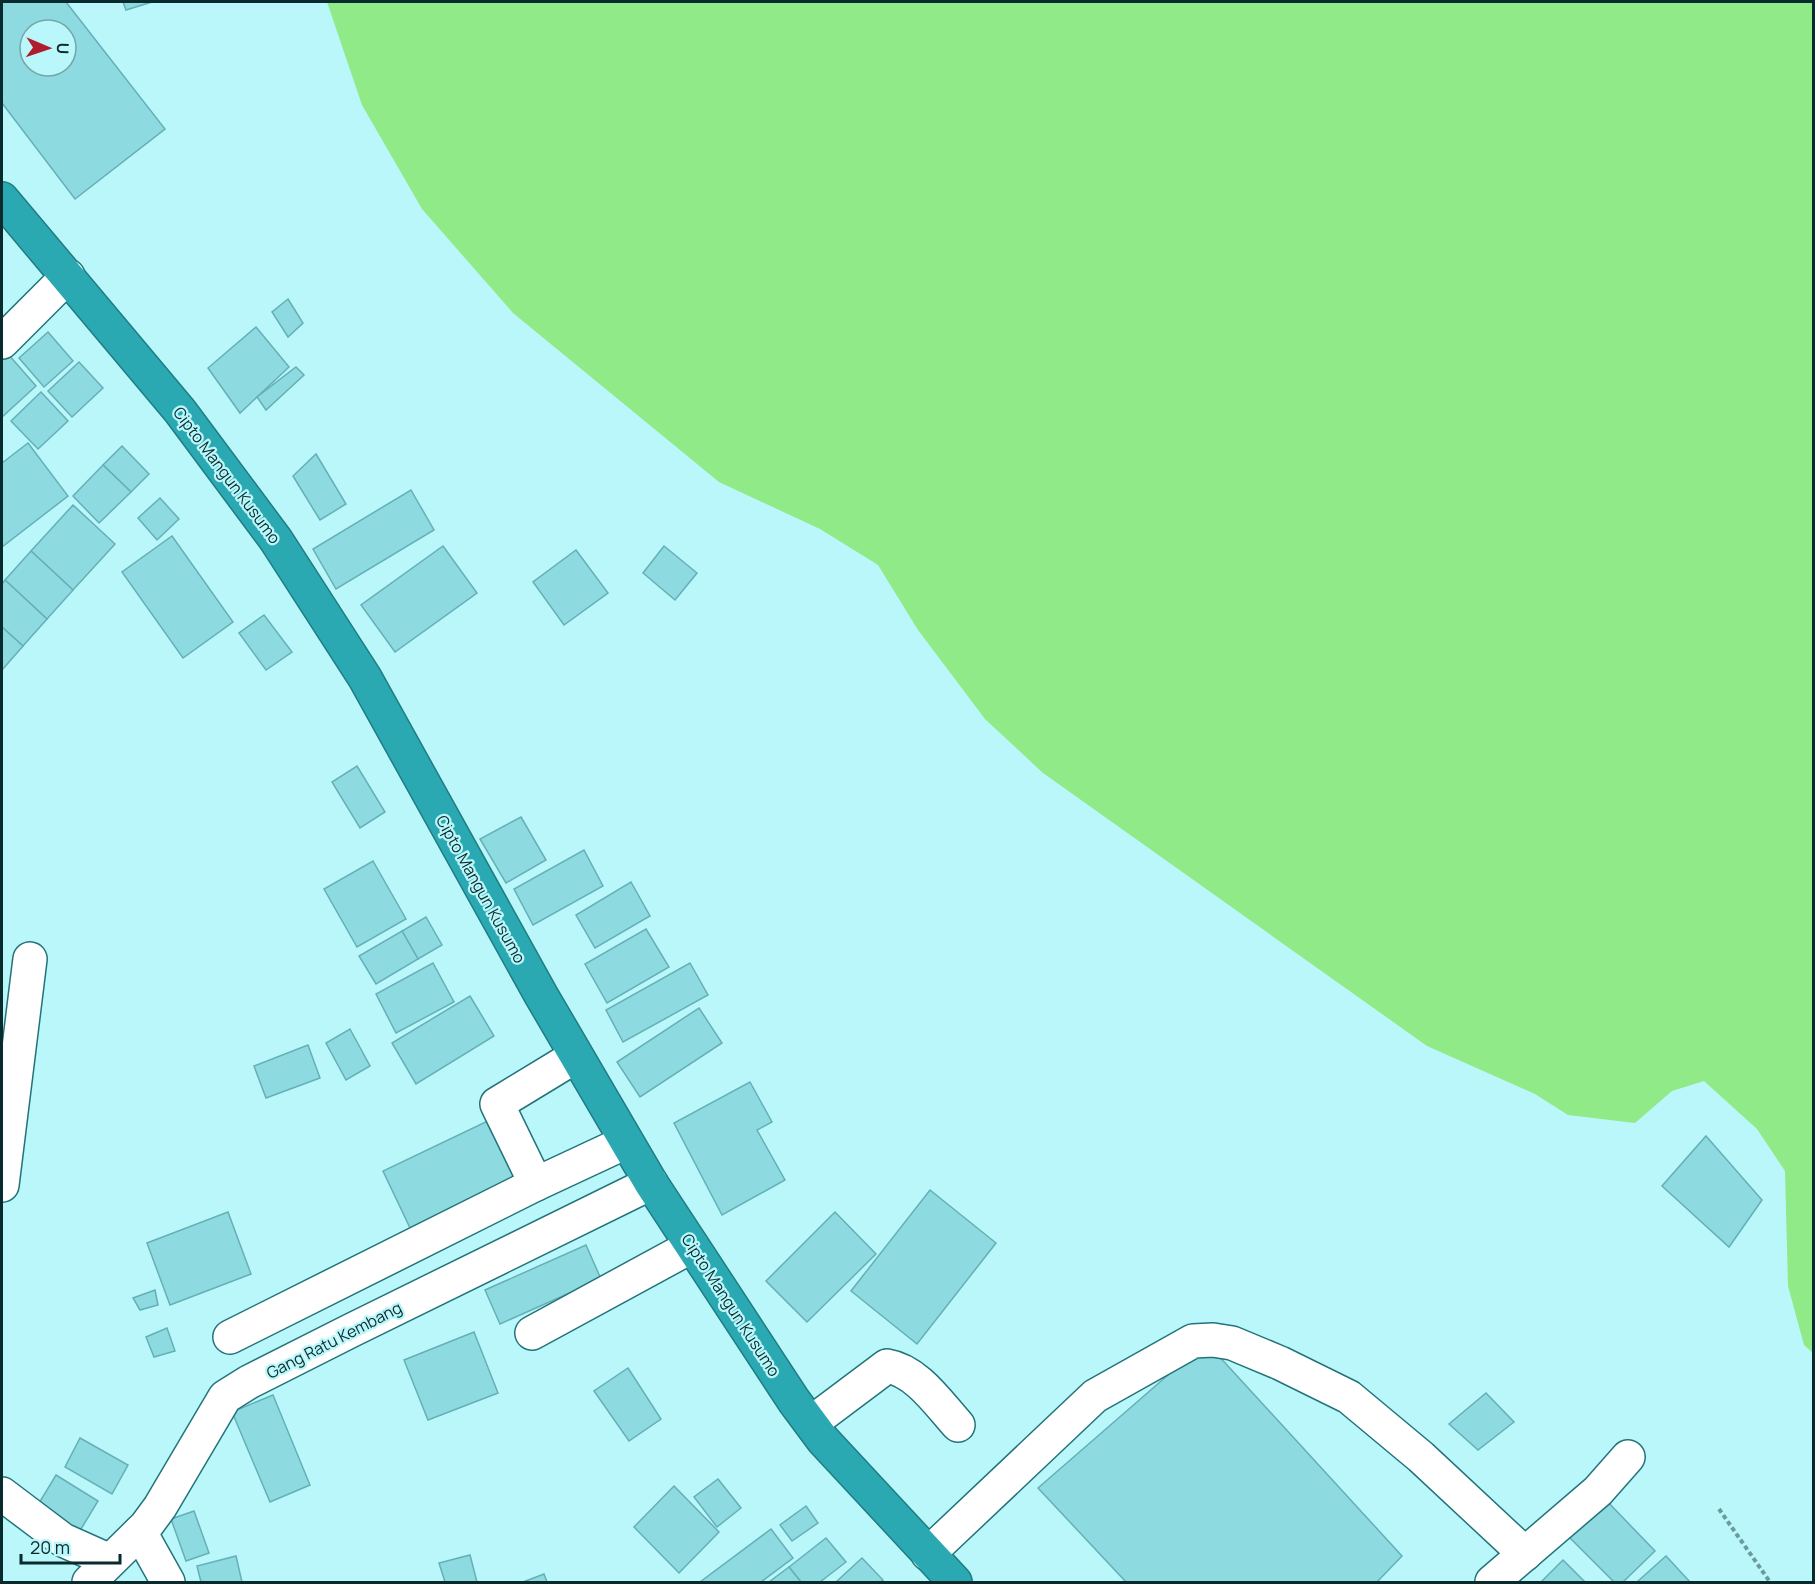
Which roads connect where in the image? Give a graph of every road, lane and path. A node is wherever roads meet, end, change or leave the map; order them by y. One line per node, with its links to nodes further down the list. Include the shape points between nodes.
1 (2, 199): 2 (highway, Cipto Mangun Kusumo)
2 (68, 276): 3 (street); 5 (highway, Cipto Mangun Kusumo, via 180,411 311,593 365,678)
3 (2, 342)
4 (30, 959): 9 (street)
5 (576, 1056): 6 (highway, Cipto Mangun Kusumo); 8 (street, via 497,1104)
6 (626, 1142): 7 (highway, Cipto Mangun Kusumo); 8 (street)
7 (651, 1183): 10 (highway, Cipto Mangun Kusumo); 18 (street, Gang Ratu Kembang, via 225,1397 166,1498)
8 (536, 1184): 12 (street)
9 (2, 1185)
10 (692, 1245): 11 (street); 13 (highway, Cipto Mangun Kusumo)
11 (532, 1333)
12 (230, 1337)
13 (811, 1423): 14 (street, via 887,1366 913,1376); 19 (highway, Cipto Mangun Kusumo)
14 (958, 1425)
15 (1628, 1457): 20 (street, via 1598,1491)
16 (2, 1494): 21 (street)
17 (1719, 1509): 25 (path)
18 (140, 1532): 21 (street, Gang Ratu Kembang); 22 (street)
19 (928, 1554): 20 (street, via 1095,1396 1193,1341 1213,1340 1232,1343 1280,1363 1349,1397 1421,1457); 23 (highway, Cipto Mangun Kusumo)
20 (1525, 1554): 24 (street)
21 (100, 1572)
22 (168, 1582)
23 (955, 1582)
24 (1492, 1582)
25 (1770, 1582)

